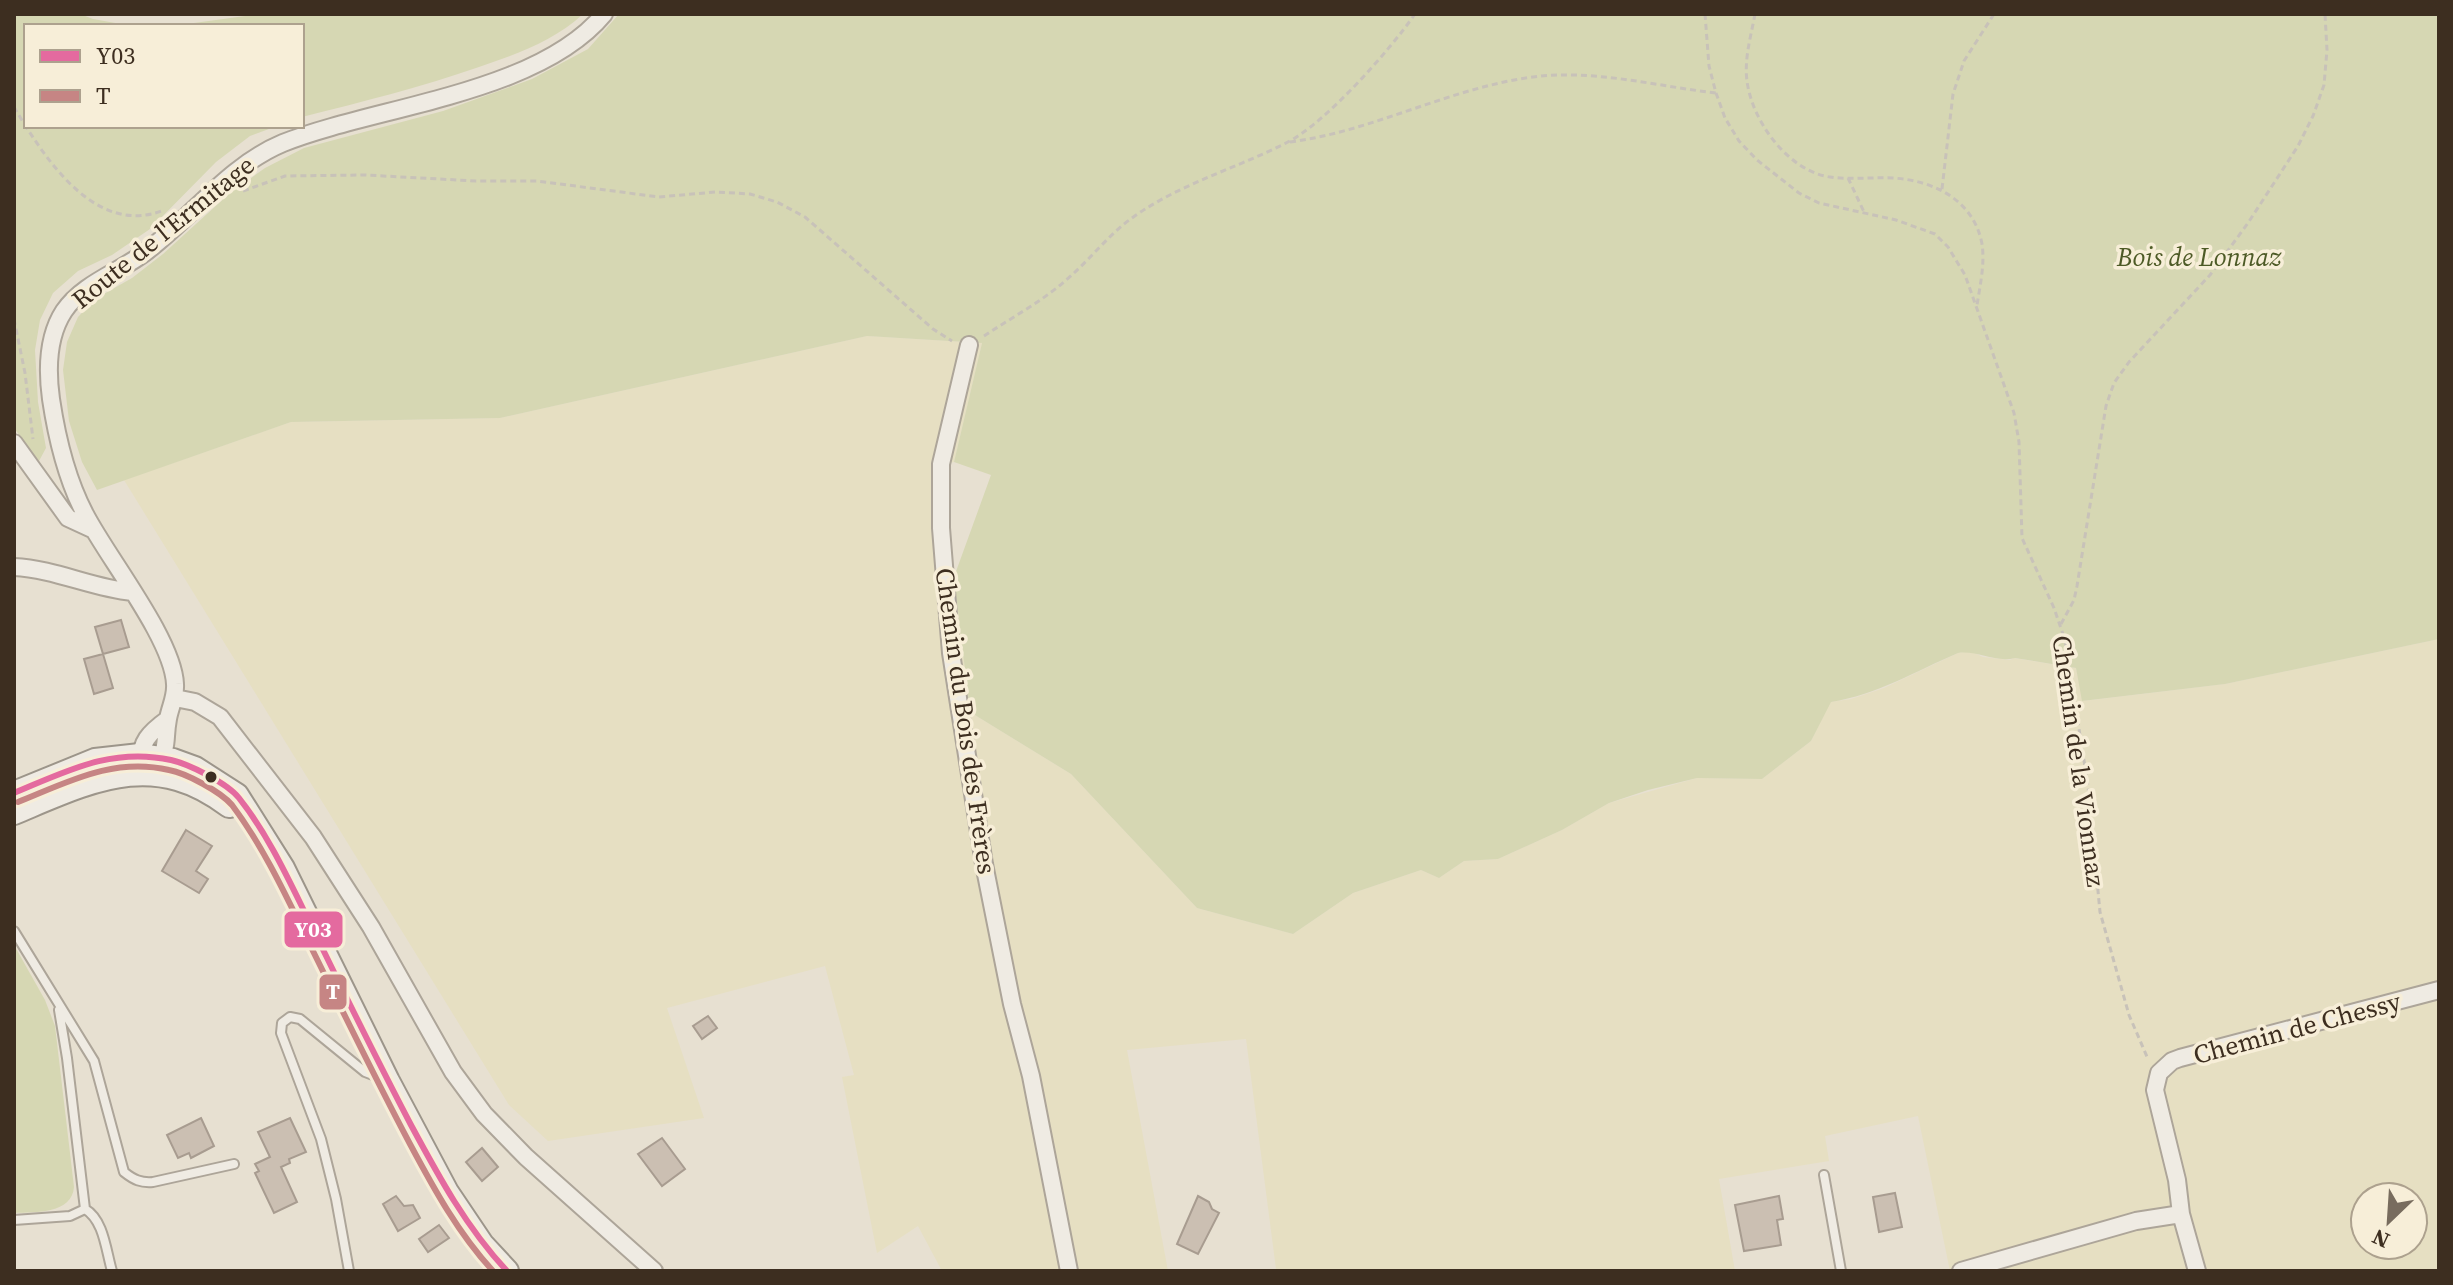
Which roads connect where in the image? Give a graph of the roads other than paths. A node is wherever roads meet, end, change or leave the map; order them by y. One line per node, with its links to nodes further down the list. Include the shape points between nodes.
1 (604, 14): 4 (street, Route de l'Ermitage, via 566,47 513,73 283,143 246,163 140,257 76,298 55,329 49,368 66,470)
2 (969, 345): 24 (street, Chemin du Bois des Frères, via 941,464 951,653 984,864)
3 (14, 443): 4 (street, via 68,518)
4 (94, 530): 6 (street, Route de l'Ermitage)
5 (14, 567): 6 (street)
6 (132, 592): 7 (street, Route de l'Ermitage, via 169,659)
7 (175, 698): 8 (street, via 168,741); 23 (street, via 195,702 220,717 313,837 453,1072 484,1114)
8 (149, 765): 9 (main road, via 95,760); 10 (main road, via 88,782); 14 (main road, via 195,768 244,804 304,908)
9 (14, 793)
10 (14, 813)
11 (14, 931): 13 (lane)
12 (2439, 990): 18 (street, Chemin de Chessy, via 2172,1061 2159,1073 2155,1090)
13 (58, 1005): 15 (lane, via 94,1061 124,1172 143,1183); 17 (lane)
14 (388, 1081): 21 (lane, via 365,1072 300,1019 290,1017 282,1023 281,1033 330,1169); 22 (main road, via 447,1192)
15 (234, 1164)
16 (1824, 1175): 25 (lane)
17 (85, 1209): 19 (lane, via 70,1216); 20 (lane, via 98,1222)
18 (2181, 1214): 26 (street, via 2136,1221); 27 (street)
19 (14, 1220)
20 (112, 1271)
21 (349, 1271)
22 (507, 1271)
23 (654, 1271)
24 (1069, 1271)
25 (1841, 1271)
26 (1961, 1271)
27 (2197, 1271)

